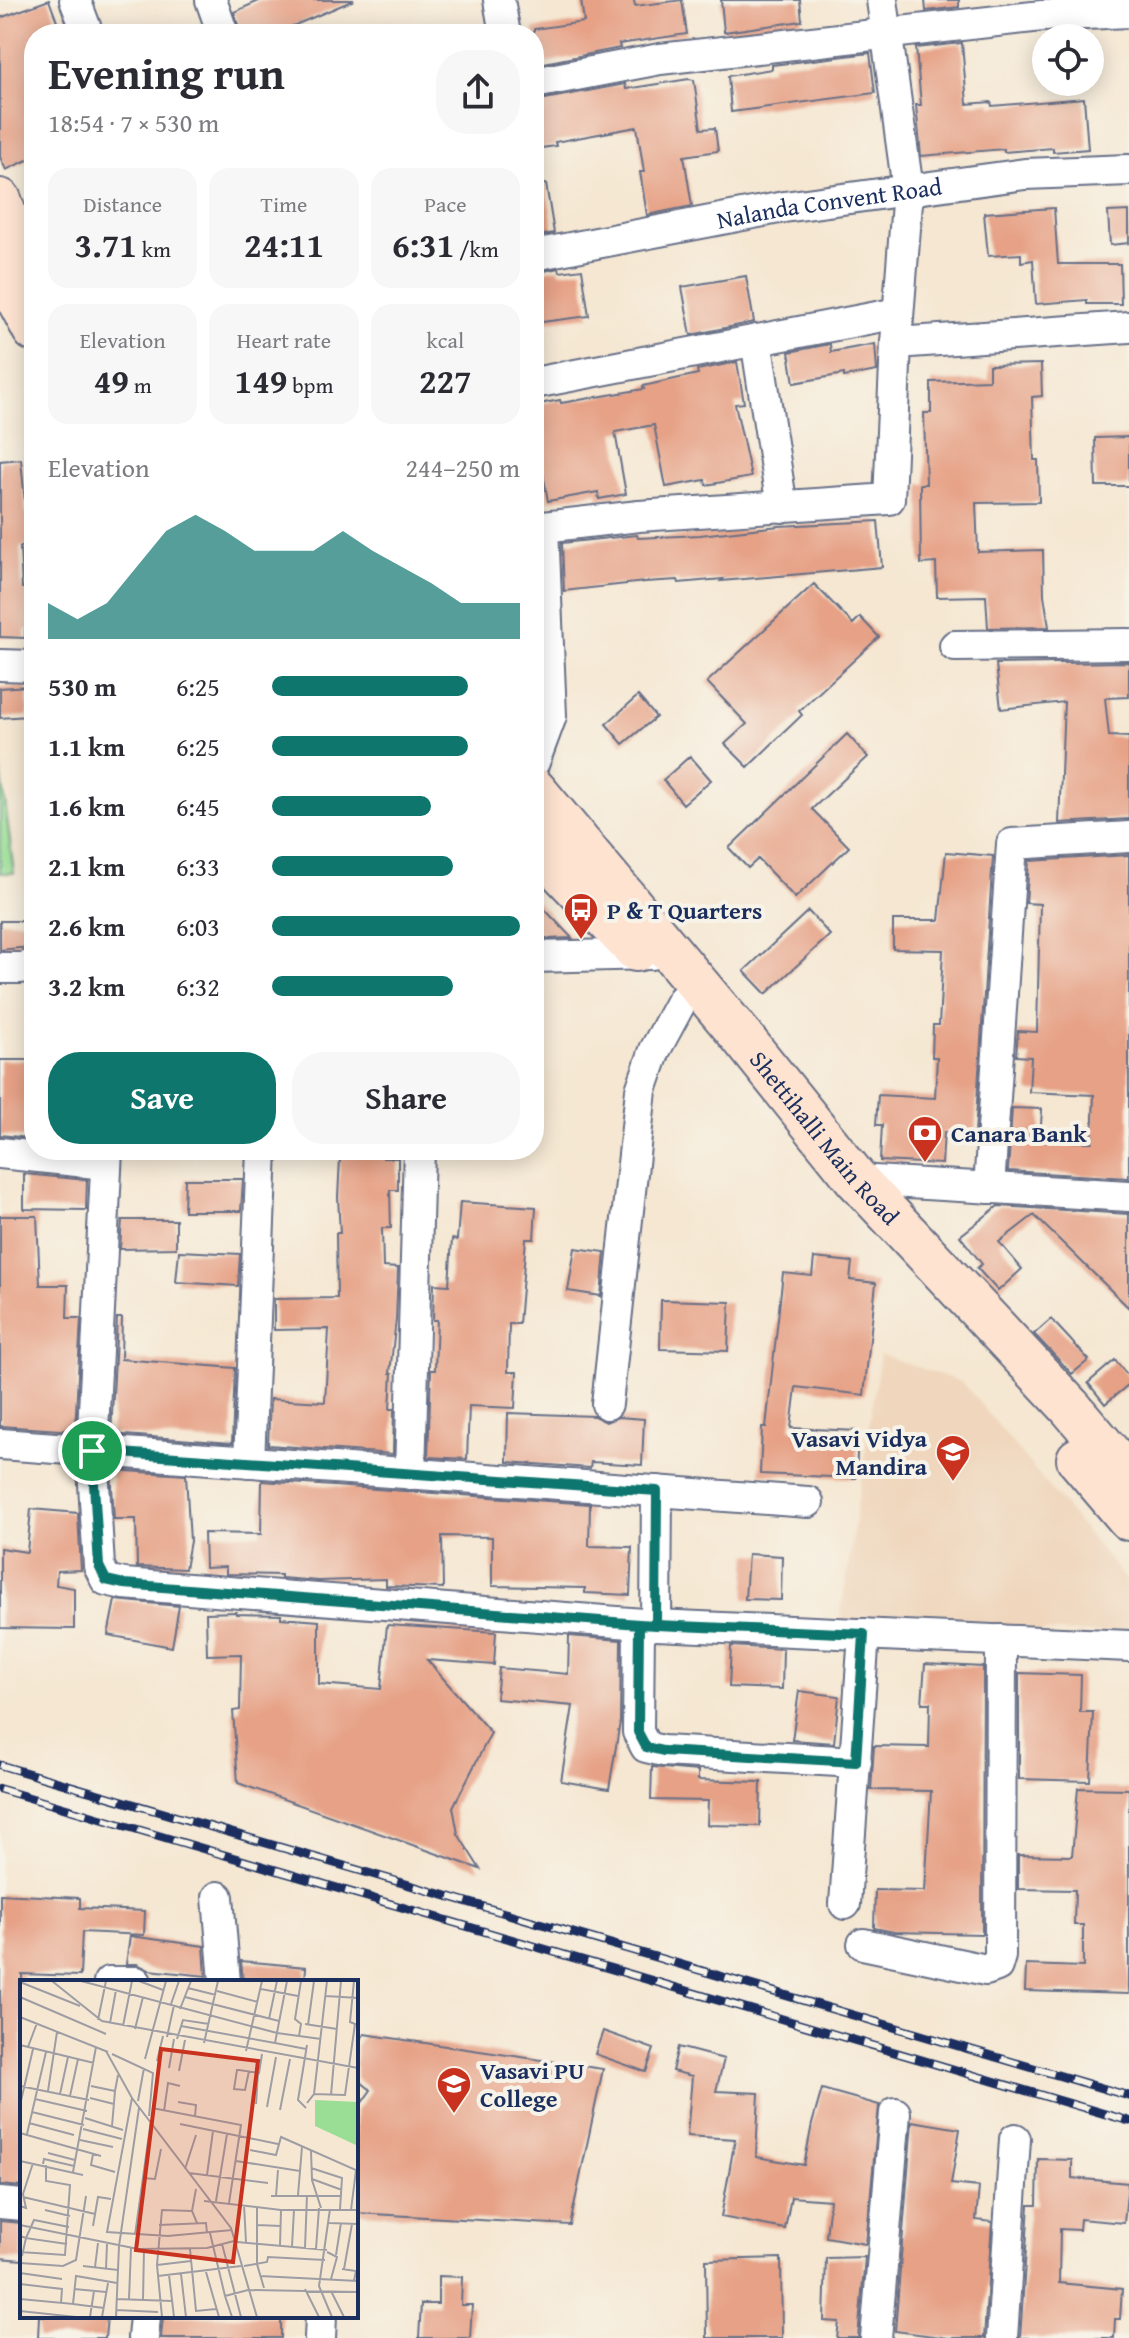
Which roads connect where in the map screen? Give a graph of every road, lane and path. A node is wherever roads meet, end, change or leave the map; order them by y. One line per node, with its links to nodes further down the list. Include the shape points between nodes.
1 (75, 0): 7 (street)
2 (211, 0): 8 (street)
3 (499, 0): 9 (street)
4 (882, 0): 10 (street)
5 (1041, 8): 6 (street); 10 (street)
6 (1129, 12)
7 (84, 24)
8 (219, 24)
9 (503, 24)
10 (885, 35): 11 (street, via 660,59); 13 (street)
11 (544, 81)
12 (1129, 170): 13 (street, Nalanda Convent Road, via 1025,174)
13 (908, 190): 15 (street, Nalanda Convent Road, via 784,207); 18 (street)
14 (12, 232): 16 (main road); 17 (main road)
15 (544, 253)
16 (24, 254)
17 (24, 285)
18 (898, 313): 20 (street); 21 (street)
19 (1129, 327): 21 (street)
20 (756, 340): 22 (street); 23 (street)
21 (896, 343): 23 (street, via 889,499)
22 (544, 381)
23 (782, 507): 24 (street)
24 (544, 525)
25 (544, 614): 30 (street, via 551,716)
26 (1129, 644): 27 (street)
27 (955, 646)
28 (0, 665): 29 (street)
29 (24, 666)
30 (544, 735)
31 (544, 803): 34 (main road, Shettihalli Main Road)
32 (1129, 837): 45 (street, via 1012,844)
33 (544, 853): 34 (main road, Shettihalli Main Road)
34 (656, 954): 35 (street); 38 (main road, Shettihalli Main Road); 44 (main road, Shettihalli Main Road)
35 (544, 957)
36 (24, 966): 37 (street)
37 (0, 968)
38 (682, 1000): 47 (street, via 641,1090); 55 (main road, Shettihalli Main Road)
39 (0, 1153): 40 (street)
40 (24, 1154)
41 (106, 1160): 49 (street)
42 (262, 1160): 50 (street)
43 (419, 1160): 51 (street)
44 (857, 1180): 45 (street); 52 (main road, Shettihalli Main Road)
45 (989, 1188): 46 (street)
46 (1129, 1196)
47 (607, 1404)
48 (0, 1444): 49 (street)
49 (92, 1451): 50 (street); 56 (street, via 99,1566 106,1580)
50 (249, 1462): 51 (street)
51 (410, 1474): 53 (street)
52 (1129, 1476)
53 (657, 1491): 54 (street); 56 (street)
54 (808, 1502)
55 (1129, 1519)
56 (648, 1624): 57 (street); 60 (street, via 638,1732 646,1747)
57 (864, 1634): 58 (street); 60 (street)
58 (1001, 1640): 59 (street); 63 (street, via 997,1966 986,1970)
59 (1129, 1646)
60 (856, 1762): 62 (street)
61 (218, 1897): 64 (street)
62 (845, 1904)
63 (863, 1944)
64 (225, 1980)
65 (895, 2113): 73 (street)
66 (1015, 2139): 74 (street)
67 (0, 2203): 68 (street)
68 (20, 2205)
69 (145, 2318): 71 (street)
70 (321, 2318): 72 (street)
71 (143, 2338)
72 (320, 2338)
73 (876, 2338)
74 (1002, 2338)

